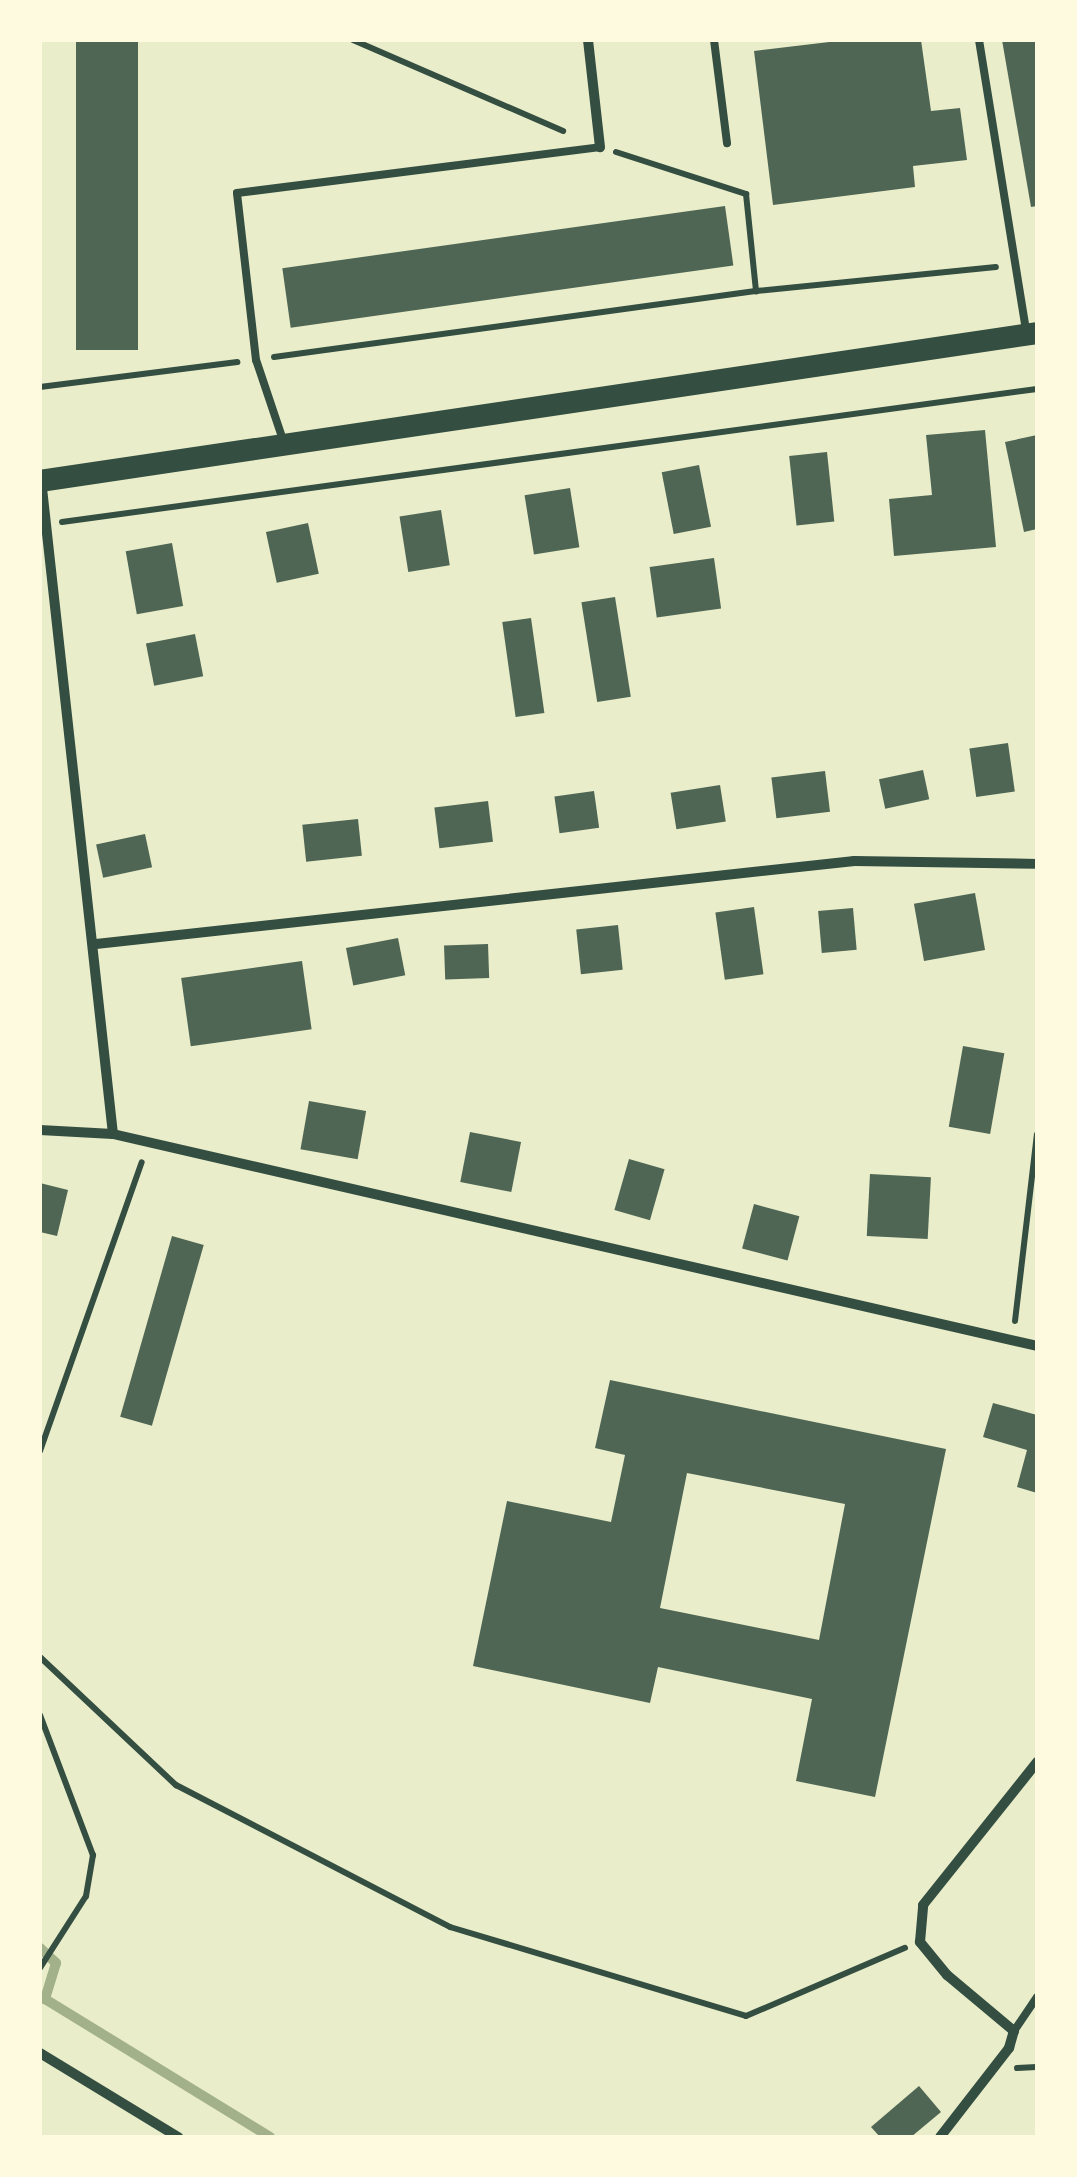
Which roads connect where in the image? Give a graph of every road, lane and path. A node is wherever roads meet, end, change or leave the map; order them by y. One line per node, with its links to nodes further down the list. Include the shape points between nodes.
1 (353, 40): 6 (path)
2 (588, 40): 6 (street)
3 (714, 40): 5 (lane)
4 (978, 40): 7 (lane)
5 (726, 144)
6 (600, 147): 8 (path, via 746,194); 10 (lane, via 237,194)
7 (1017, 265): 8 (path); 9 (lane)
8 (756, 291): 10 (path)
9 (1032, 334): 13 (main road)
10 (256, 360): 11 (path); 13 (lane)
11 (40, 387)
12 (1037, 389): 15 (path)
13 (284, 444): 14 (main road)
14 (40, 479): 15 (street)
15 (46, 524): 17 (street)
16 (1037, 864): 17 (street, via 854,861)
17 (96, 944): 19 (street)
18 (40, 1130): 19 (street)
19 (113, 1134): 21 (street)
20 (1037, 1134): 22 (path)
21 (149, 1142): 22 (street); 24 (path)
22 (1013, 1342): 23 (street)
23 (1037, 1346)
24 (40, 1451)
25 (40, 1657): 28 (path, via 176,1786 450,1928 746,2016)
26 (40, 1716): 29 (path, via 92,1855 86,1896)
27 (1037, 1762): 28 (street, via 923,1905)
28 (920, 1942): 31 (street, via 947,1975)
29 (40, 1968)
30 (1037, 1997): 31 (lane)
31 (1014, 2031): 34 (street)
32 (40, 2053): 33 (street)
33 (178, 2137)
34 (940, 2137)

